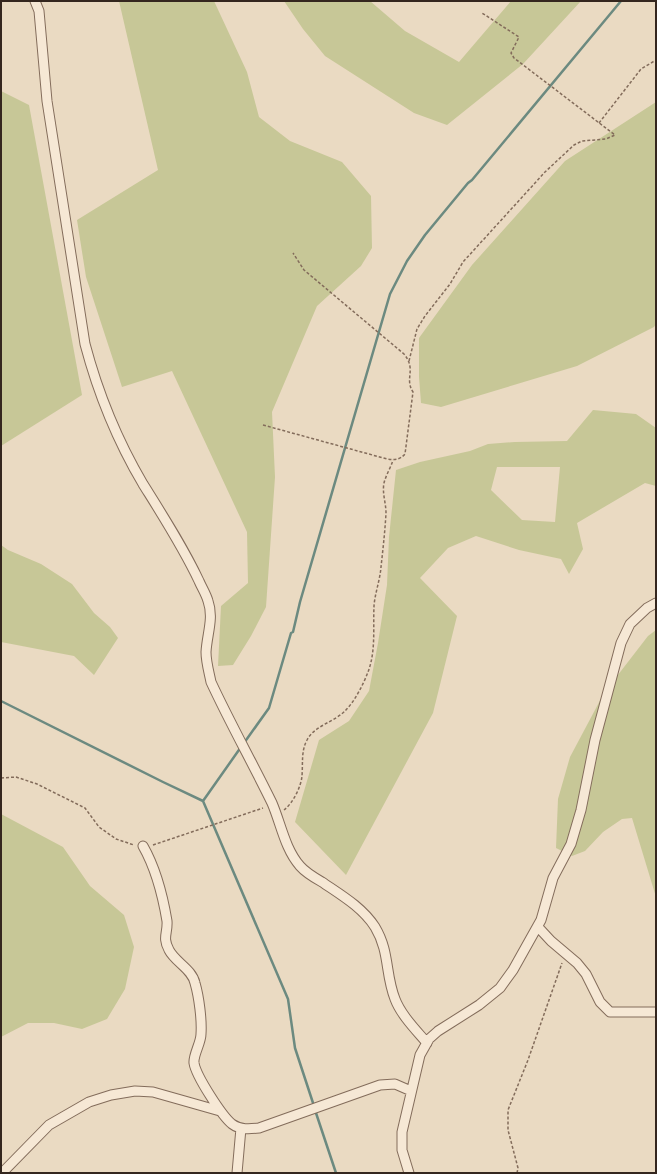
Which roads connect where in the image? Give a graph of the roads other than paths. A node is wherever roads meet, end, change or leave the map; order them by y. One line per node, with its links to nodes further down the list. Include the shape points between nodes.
1 (35, 1): 6 (street, via 39,11 48,109 85,344 94,378 109,416 142,482 176,536 208,601 211,618 206,652 211,682 272,805 288,847 300,866 350,901 375,927 384,947 395,1000)
2 (656, 602): 4 (street, via 630,624 621,643 594,740 572,844 553,878)
3 (143, 846): 8 (street, via 155,873 167,923 165,940 170,952 195,980 202,1035 194,1062 200,1078)
4 (538, 927): 5 (street, via 550,942 577,962 600,1002 610,1012); 6 (street, via 500,988 479,1005 438,1031)
5 (656, 1012)
6 (427, 1043): 7 (street, via 420,1055)
7 (411, 1091): 9 (street, via 395,1084 380,1085 259,1128); 12 (street, via 402,1132 402,1150)
8 (220, 1111): 9 (street, via 233,1125); 10 (street, via 153,1092 111,1095 89,1102 49,1125)
9 (242, 1128): 11 (street)
10 (2, 1173)
11 (237, 1173)
12 (408, 1173)

